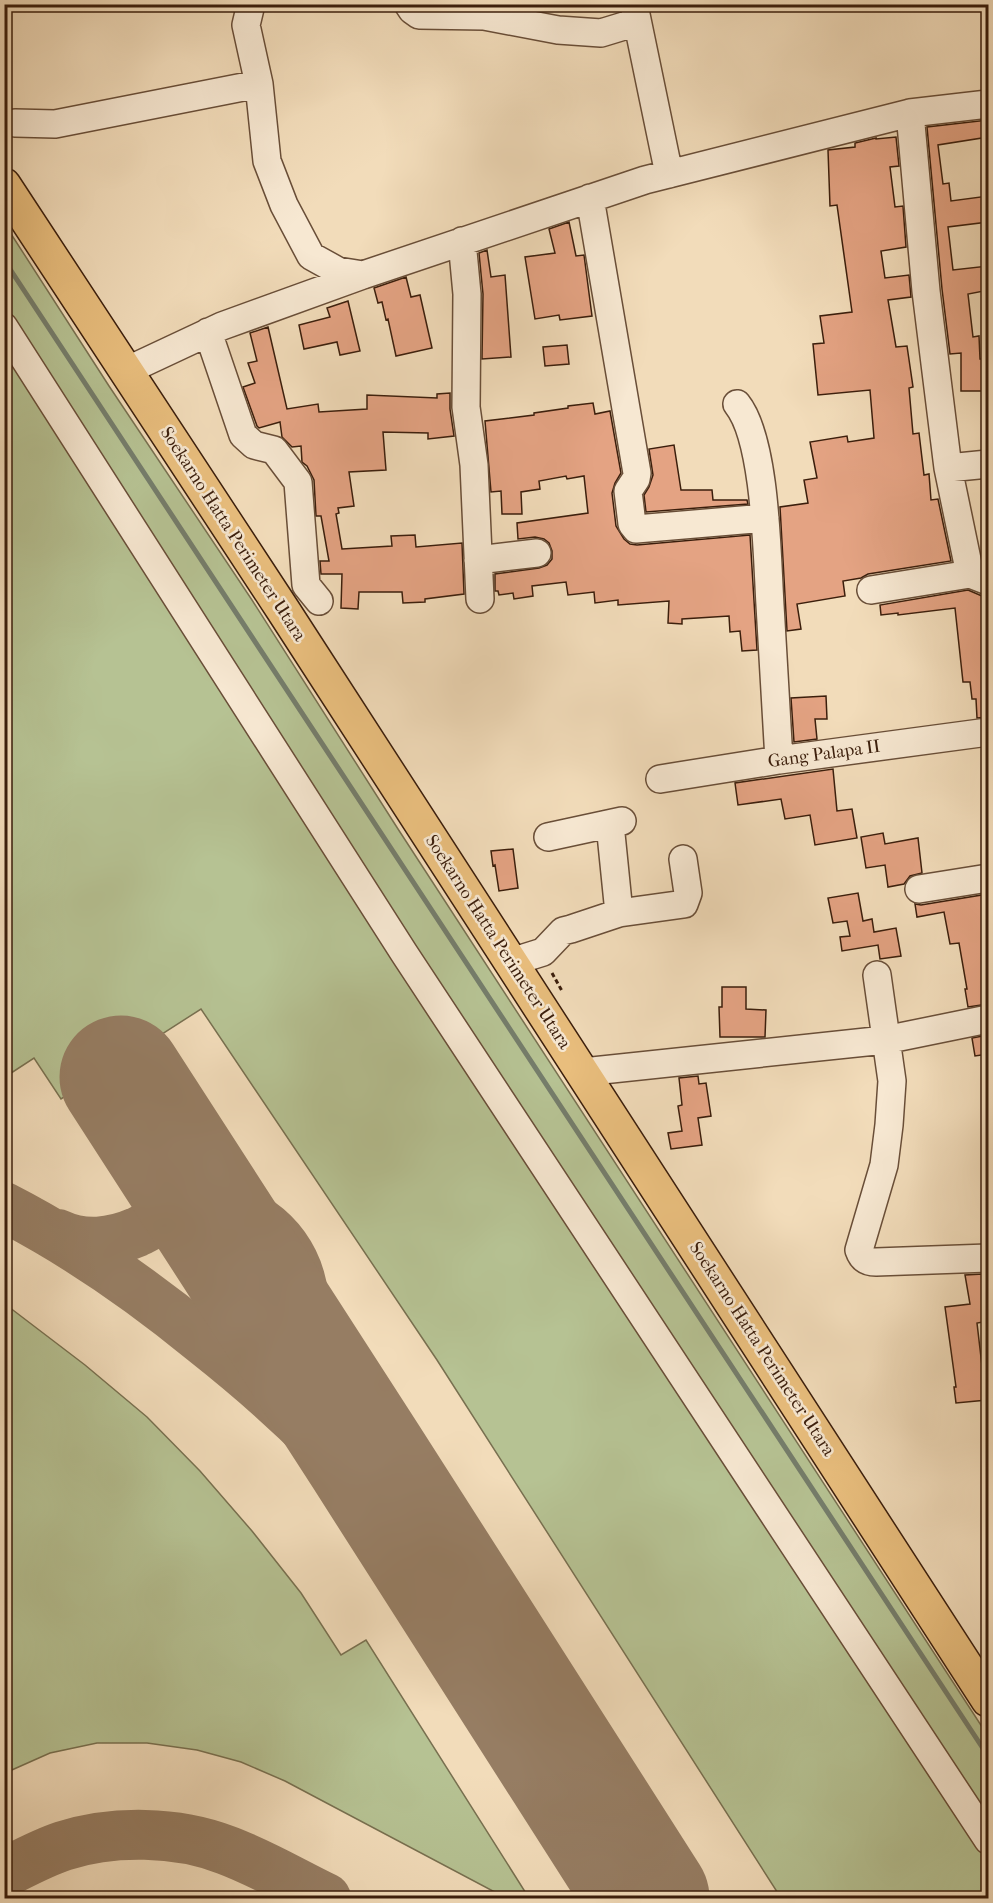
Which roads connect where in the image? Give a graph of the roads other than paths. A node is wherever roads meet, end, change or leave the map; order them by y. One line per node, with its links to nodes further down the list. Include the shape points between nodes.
1 (251, 4): 4 (street, via 246,25)
2 (408, 4): 3 (street, via 419,15 484,16 558,30 601,33)
3 (636, 13): 8 (street)
4 (259, 84): 7 (street, via 55,124); 12 (street, via 267,161 284,205 311,256 338,271)
5 (988, 104): 6 (street)
6 (910, 113): 8 (street); 18 (street, via 926,291)
7 (15, 123)
8 (669, 174): 10 (street)
9 (4, 185): 15 (main road, Soekarno Hatta Perimeter Utara)
10 (590, 198): 11 (street); 19 (street, via 637,473 628,492 632,524 636,529)
11 (462, 242): 12 (street); 21 (street, via 466,407 474,465)
12 (363, 275): 14 (street)
13 (4, 327): 41 (street, via 404,953)
14 (208, 332): 15 (street); 25 (street, via 243,435 254,445 274,450 298,482 313,593)
15 (126, 370): 25 (main road, Soekarno Hatta Perimeter Utara)
16 (737, 404): 19 (street, via 757,452)
17 (988, 464): 18 (street)
18 (948, 468): 22 (street)
19 (765, 518): 27 (street)
20 (537, 553): 21 (street)
21 (478, 560): 24 (street)
22 (979, 578): 23 (street)
23 (872, 590)
24 (480, 599)
25 (283, 610): 34 (main road, Soekarno Hatta Perimeter Utara)
26 (988, 732): 27 (street, Gang Palapa II)
27 (779, 760): 28 (street, Gang Palapa II)
28 (660, 779)
29 (548, 837): 33 (street, via 616,822)
30 (683, 859): 33 (street, via 688,893 684,904)
31 (988, 878): 32 (street)
32 (919, 889)
33 (619, 913): 34 (street, via 563,932 543,952)
34 (511, 962): 38 (main road, Soekarno Hatta Perimeter Utara)
35 (877, 975): 37 (street)
36 (988, 1019): 37 (street)
37 (885, 1040): 38 (street); 39 (street, via 892,1081 889,1125 884,1165 860,1240 861,1257 868,1262)
38 (583, 1072): 40 (main road, Soekarno Hatta Perimeter Utara)
39 (988, 1258)
40 (988, 1700)
41 (988, 1840)

